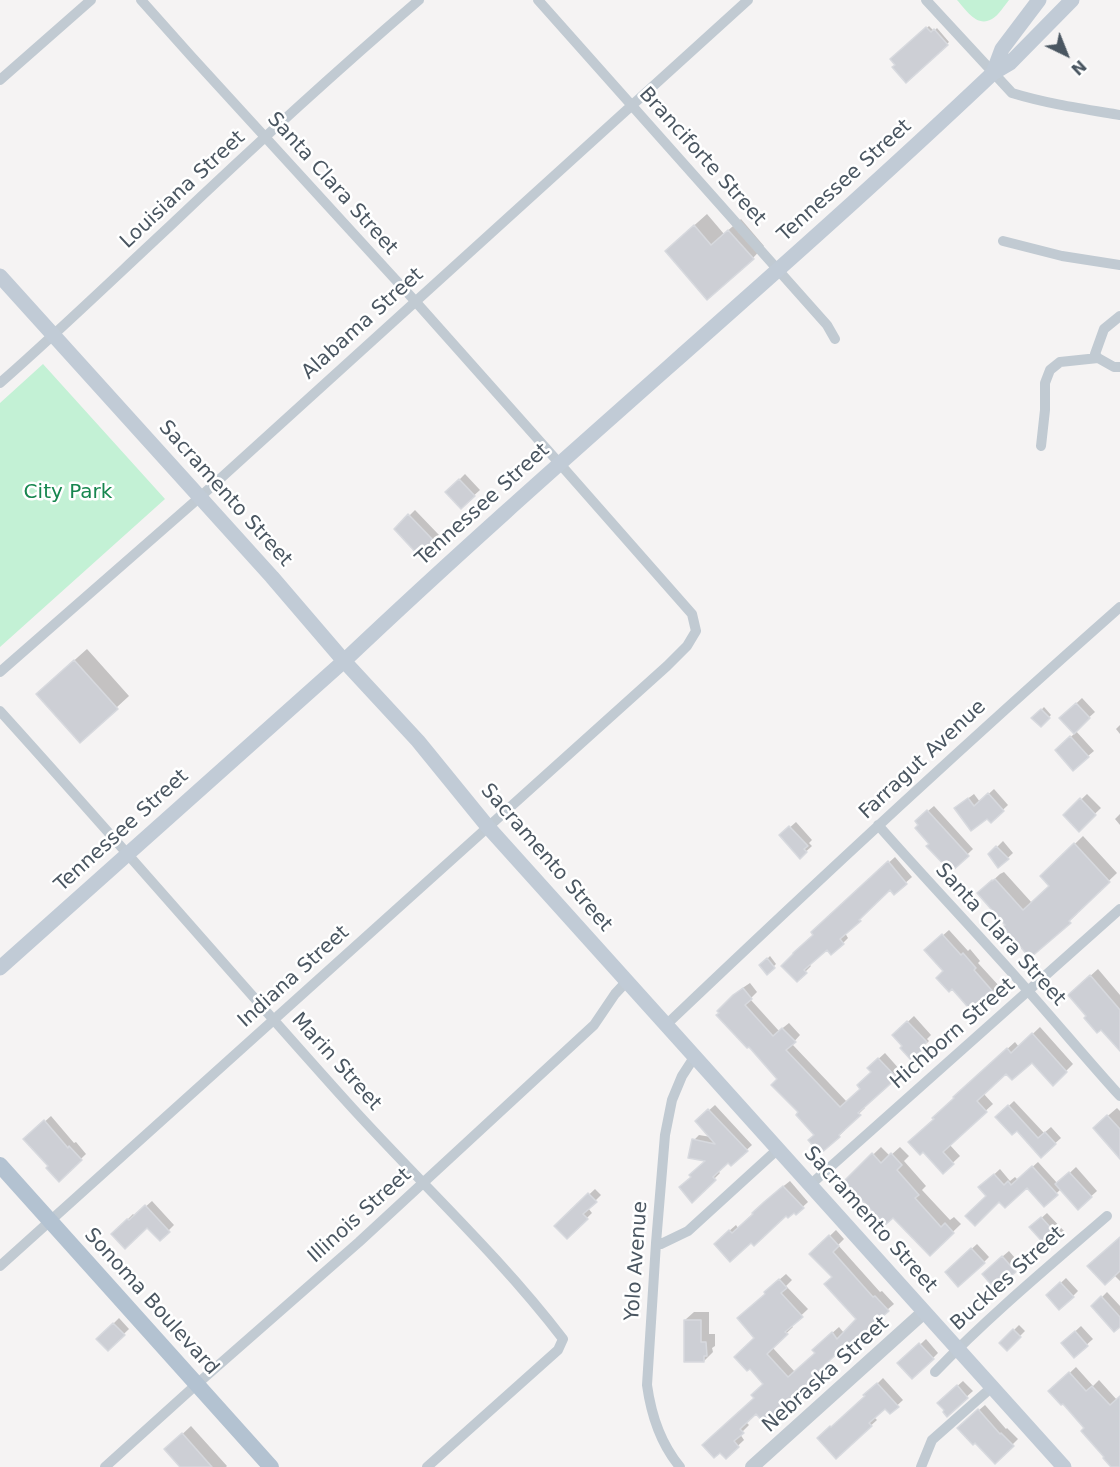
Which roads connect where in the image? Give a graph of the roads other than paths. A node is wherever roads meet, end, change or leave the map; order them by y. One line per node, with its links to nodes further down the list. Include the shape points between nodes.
1 (91, 0): 10 (street)
2 (141, 0): 13 (street, Santa Clara Street)
3 (419, 0): 13 (street, Louisiana Street)
4 (538, 0): 11 (street, Branciforte Street)
5 (748, 0): 11 (street, Alabama Street)
6 (926, 0): 9 (street)
7 (1039, 0): 9 (main road, Tennessee Street, via 1002,49)
8 (1072, 0): 9 (main road, Tennessee Street, via 1010,63)
9 (993, 73): 12 (street, via 1012,93 1032,100); 16 (main road, Tennessee Street)
10 (0, 80)
11 (632, 105): 16 (street, Branciforte Street); 18 (street, Alabama Street)
12 (1120, 115)
13 (266, 138): 18 (street, Santa Clara Street); 20 (street, Louisiana Street)
14 (1003, 242): 15 (street)
15 (1120, 265)
16 (779, 270): 21 (street, Branciforte Street); 26 (main road, Tennessee Street)
17 (0, 276): 20 (main road, Sacramento Street)
18 (415, 301): 26 (street, Santa Clara Street); 27 (street, Alabama Street)
19 (1120, 316): 22 (street, via 1104,329 1095,354)
20 (54, 335): 24 (street, Louisiana Street); 27 (main road, Sacramento Street)
21 (835, 339)
22 (1098, 358): 23 (street); 25 (street, via 1060,362 1050,370 1045,383)
23 (1120, 367)
24 (0, 383)
25 (1041, 446)
26 (560, 464): 29 (main road, Tennessee Street); 32 (street, Santa Clara Street, via 692,614 696,631 667,666)
27 (200, 497): 29 (main road, Sacramento Street); 30 (street, Alabama Street)
28 (1120, 607): 33 (street, Farragut Avenue)
29 (344, 661): 34 (main road, Sacramento Street, via 418,741); 35 (main road, Tennessee Street)
30 (0, 672)
31 (0, 711): 35 (street, Marin Street)
32 (612, 715): 34 (street, Indiana Street)
33 (878, 825): 39 (street, Santa Clara Street); 41 (street, Farragut Avenue)
34 (488, 827): 38 (main road, Sacramento Street); 40 (street, Indiana Street)
35 (128, 854): 37 (main road, Tennessee Street); 40 (street, Marin Street)
36 (1120, 909): 39 (street, Hichborn Street)
37 (0, 968)
38 (632, 987): 41 (main road, Sacramento Street); 46 (street, Illinois Street, via 615,994 594,1025)
39 (1029, 992): 43 (street, Santa Clara Street); 47 (street, Hichborn Street)
40 (274, 1020): 46 (street, Marin Street); 49 (street, Indiana Street)
41 (666, 1025): 42 (main road, Sacramento Street)
42 (695, 1056): 44 (main road, Sacramento Street); 50 (street, Yolo Avenue, via 672,1100 665,1134)
43 (1120, 1096)
44 (778, 1149): 47 (main road, Sacramento Street); 50 (street, via 688,1231 662,1244)
45 (0, 1165): 49 (main road, Sonoma Boulevard)
46 (423, 1183): 55 (street, Illinois Street); 59 (street, Marin Street, via 498,1262 563,1339 558,1350)
47 (810, 1185): 52 (main road, Sacramento Street)
48 (1107, 1216): 53 (street, Buckles Street)
49 (50, 1221): 51 (street, Indiana Street); 55 (main road, Sonoma Boulevard)
50 (656, 1243): 60 (street, Yolo Avenue, via 646,1385 663,1443)
51 (0, 1266)
52 (924, 1312): 53 (main road, Sacramento Street); 61 (street, Nebraska Street)
53 (957, 1349): 54 (street, Buckles Street); 56 (main road, Sacramento Street)
54 (935, 1372)
55 (196, 1384): 57 (street, Illinois Street); 58 (main road, Sonoma Boulevard)
56 (992, 1387): 62 (street, via 932,1440); 63 (main road, Sacramento Street)
57 (105, 1467)
58 (271, 1467)
59 (427, 1467)
60 (680, 1467)
61 (752, 1467)
62 (921, 1467)
63 (1064, 1467)

